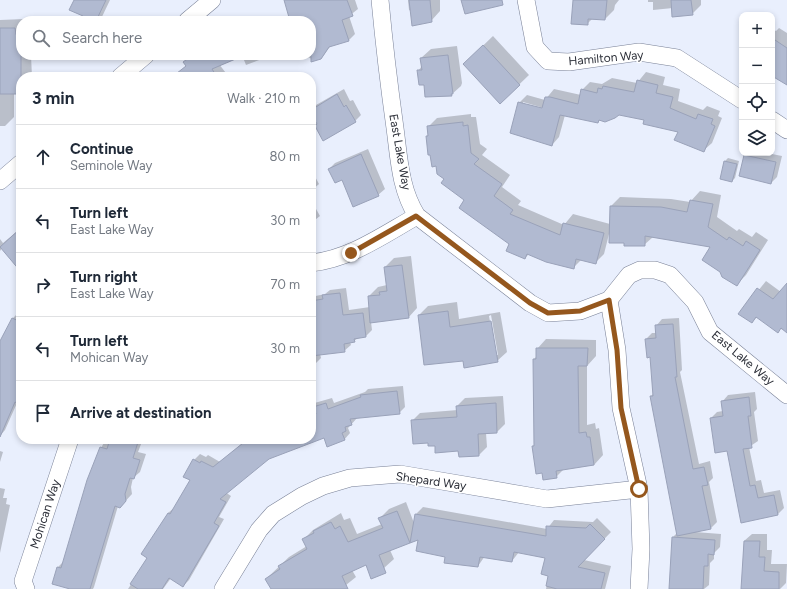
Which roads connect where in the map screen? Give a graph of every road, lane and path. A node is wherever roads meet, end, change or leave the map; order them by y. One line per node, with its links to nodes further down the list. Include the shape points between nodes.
1 (212, 0): 4 (street)
2 (380, 0): 12 (street, East Lake Way, via 402,179)
3 (526, 0): 7 (street, Hamilton Way, via 535,47 548,61 569,62 640,52 677,58)
4 (192, 16)
5 (140, 60): 6 (street)
6 (126, 72)
7 (739, 98)
8 (775, 122): 9 (street)
9 (787, 130)
10 (16, 167): 11 (street)
11 (0, 181)
12 (416, 216): 13 (street, via 351,253); 14 (street, East Lake Way, via 530,303 548,313 580,311)
13 (316, 262)
14 (609, 300): 15 (street, East Lake Way, via 629,275 640,270 654,270 670,275 695,302 710,332); 17 (street, via 617,350 621,408)
15 (787, 395)
16 (68, 444): 18 (street, Mohican Way, via 23,581)
17 (639, 489): 19 (street, Shepard Way, via 547,500 400,474 350,478 323,486 273,514 259,530); 20 (street)
18 (26, 589)
19 (223, 589)
20 (639, 589)

